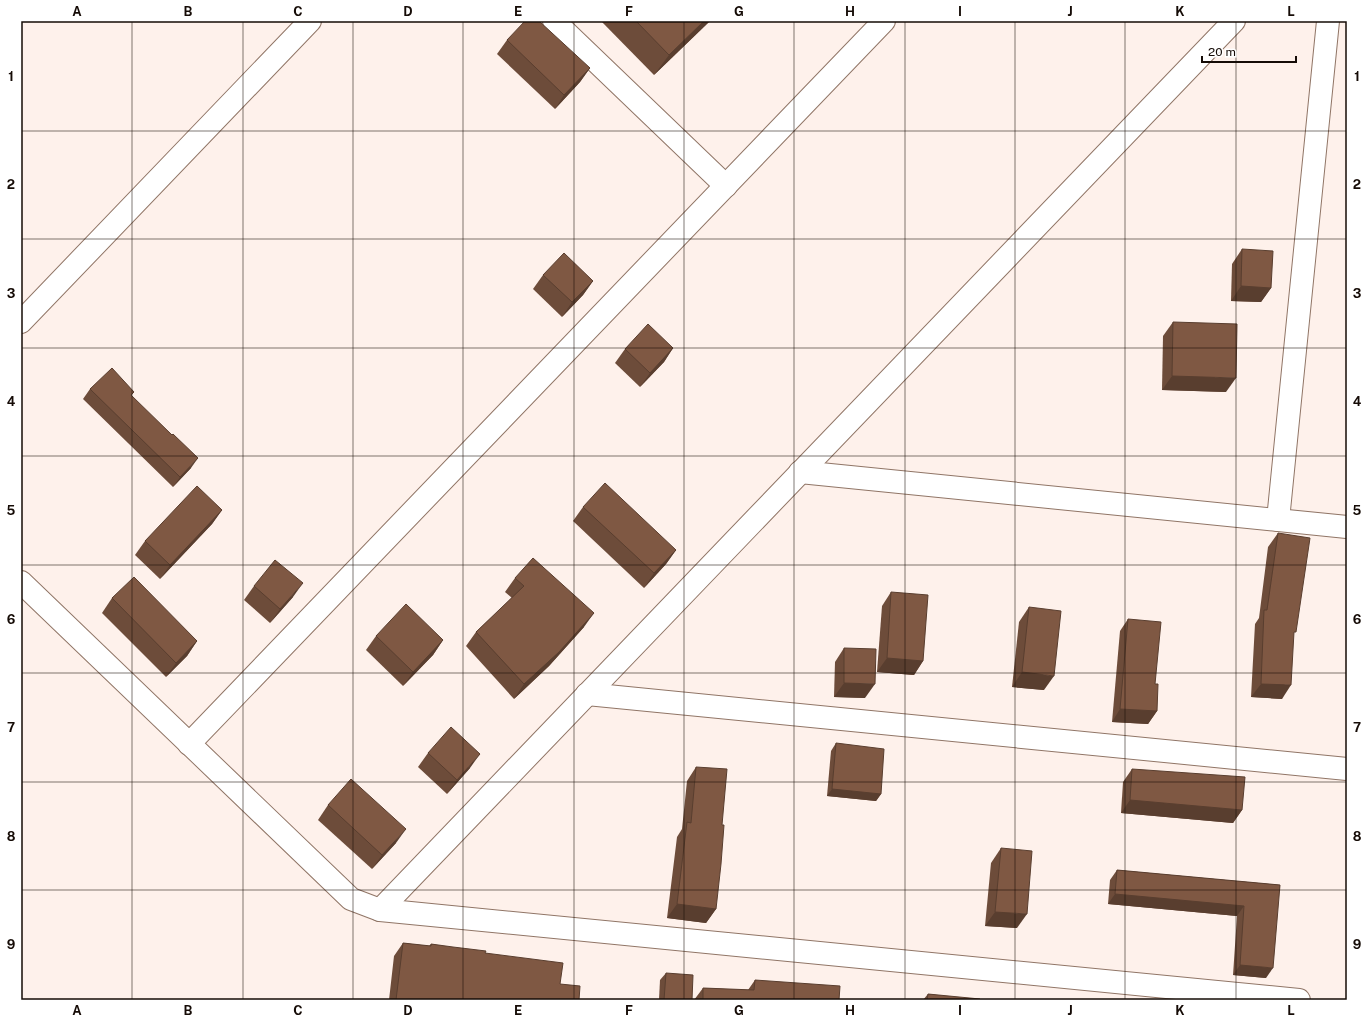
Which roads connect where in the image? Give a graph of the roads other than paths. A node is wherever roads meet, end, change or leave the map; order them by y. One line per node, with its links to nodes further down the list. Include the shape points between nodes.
1 (310, 21): 7 (street)
2 (554, 21): 6 (street)
3 (884, 21): 6 (street)
4 (1234, 21): 8 (street)
5 (1328, 21): 9 (street)
6 (726, 186): 13 (street)
7 (21, 322)
8 (800, 472): 9 (street); 12 (street)
9 (1278, 520): 10 (street)
10 (1347, 527)
11 (21, 582): 13 (street)
12 (587, 694): 14 (street); 15 (street)
13 (189, 744): 15 (street, via 351,899)
14 (1347, 769)
15 (380, 910): 16 (street)
16 (1300, 1000)

